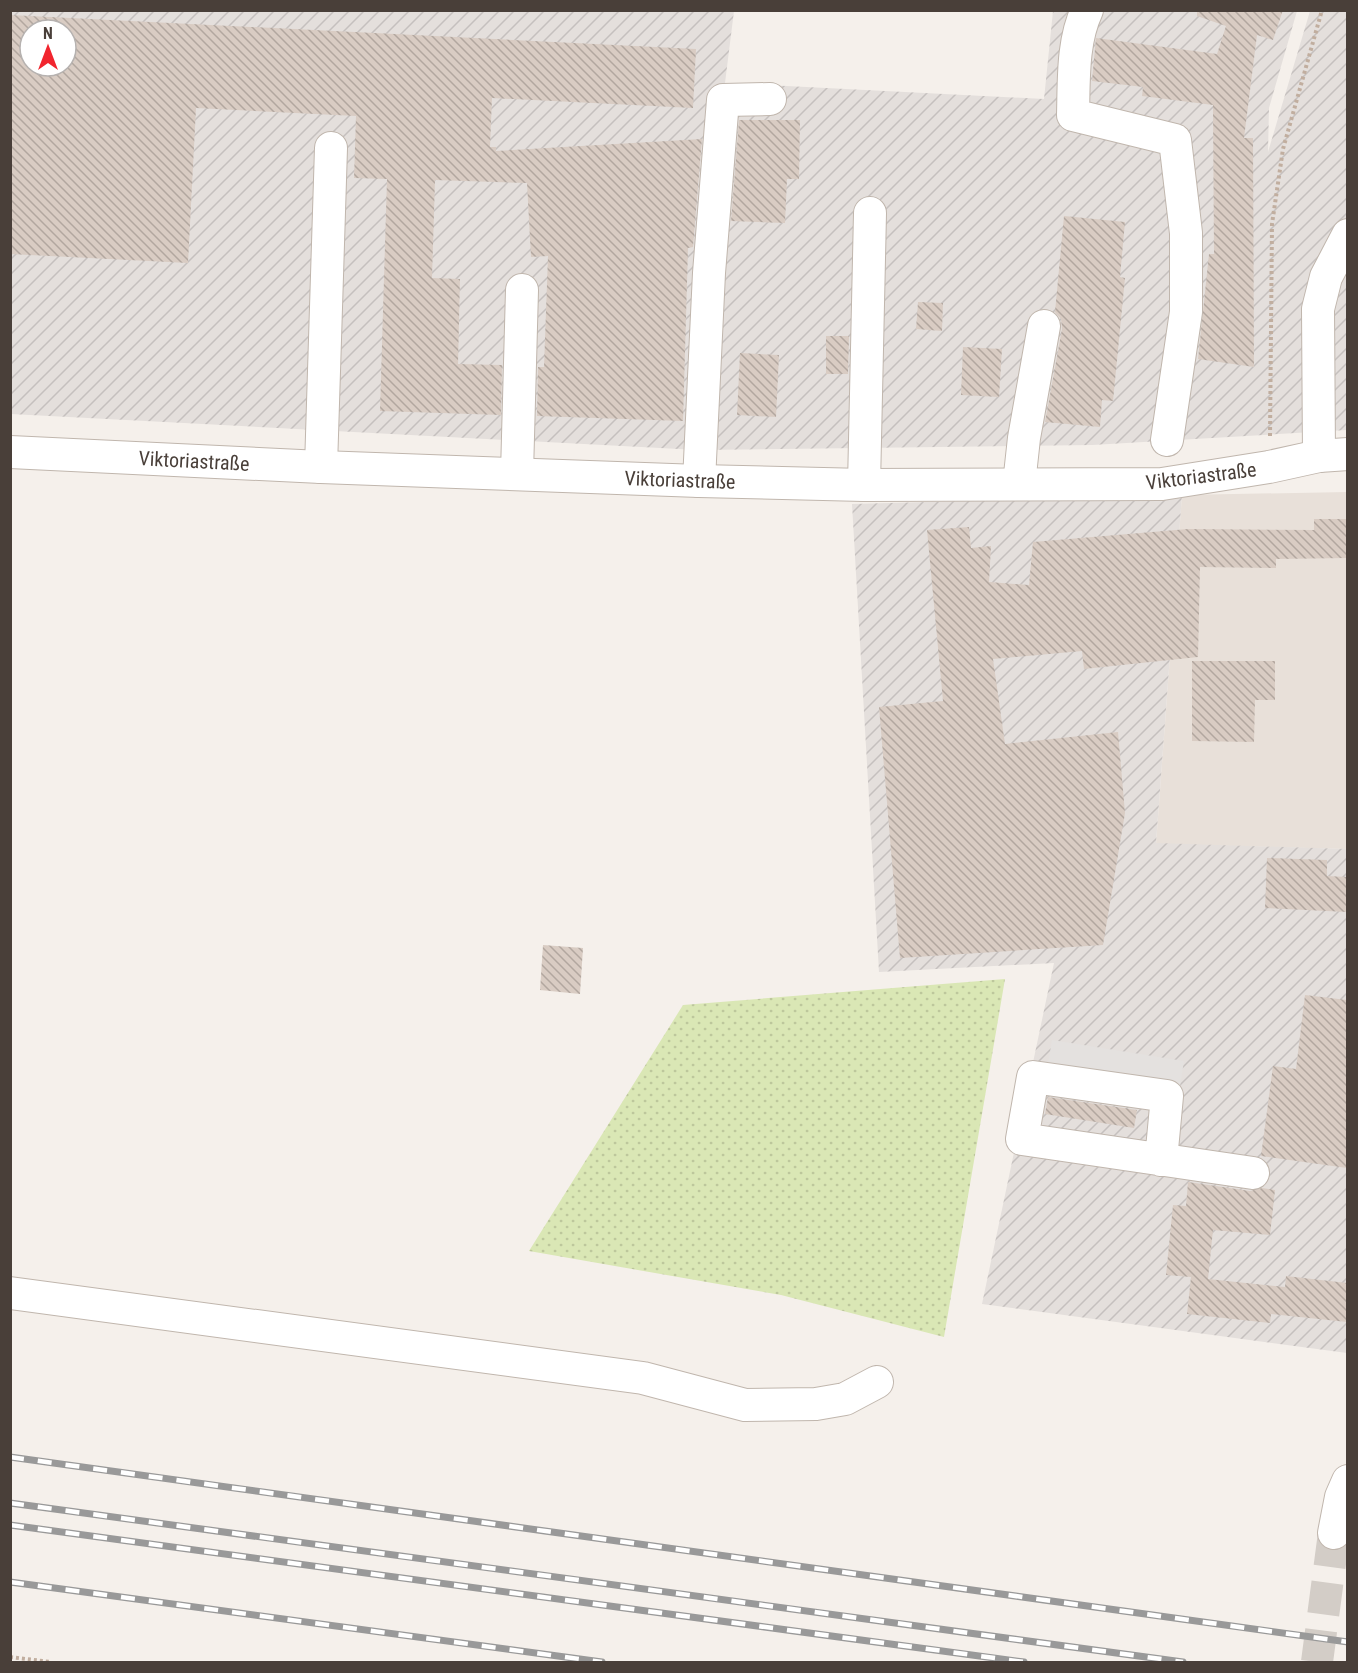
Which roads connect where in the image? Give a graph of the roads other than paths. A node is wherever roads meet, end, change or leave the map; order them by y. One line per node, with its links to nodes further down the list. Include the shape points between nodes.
1 (1087, 10): 8 (street, via 1074,68 1073,116 1175,140 1186,233 1186,312)
2 (770, 99): 13 (street, via 723,100 709,273)
3 (331, 148): 11 (street)
4 (870, 213): 14 (street)
5 (1347, 235): 10 (street, via 1326,277 1318,309)
6 (522, 290): 12 (street)
7 (1044, 326): 15 (street)
8 (1167, 440)
9 (10, 452): 11 (street, Viktoriastraße)
10 (1333, 455): 15 (street, Viktoriastraße, via 1162,484)
11 (321, 467): 12 (street, Viktoriastraße)
12 (517, 473): 13 (street, Viktoriastraße)
13 (699, 481): 14 (street, Viktoriastraße)
14 (864, 484): 15 (street, Viktoriastraße)
15 (1019, 484)
16 (1161, 1160): 16 (street, via 1022,1139 1033,1077 1167,1096); 17 (street)
17 (1253, 1173)
18 (10, 1293): 19 (street, via 643,1378 745,1405 816,1404 845,1399)
19 (877, 1382)
20 (1347, 1481): 21 (street)
21 (1334, 1533)

